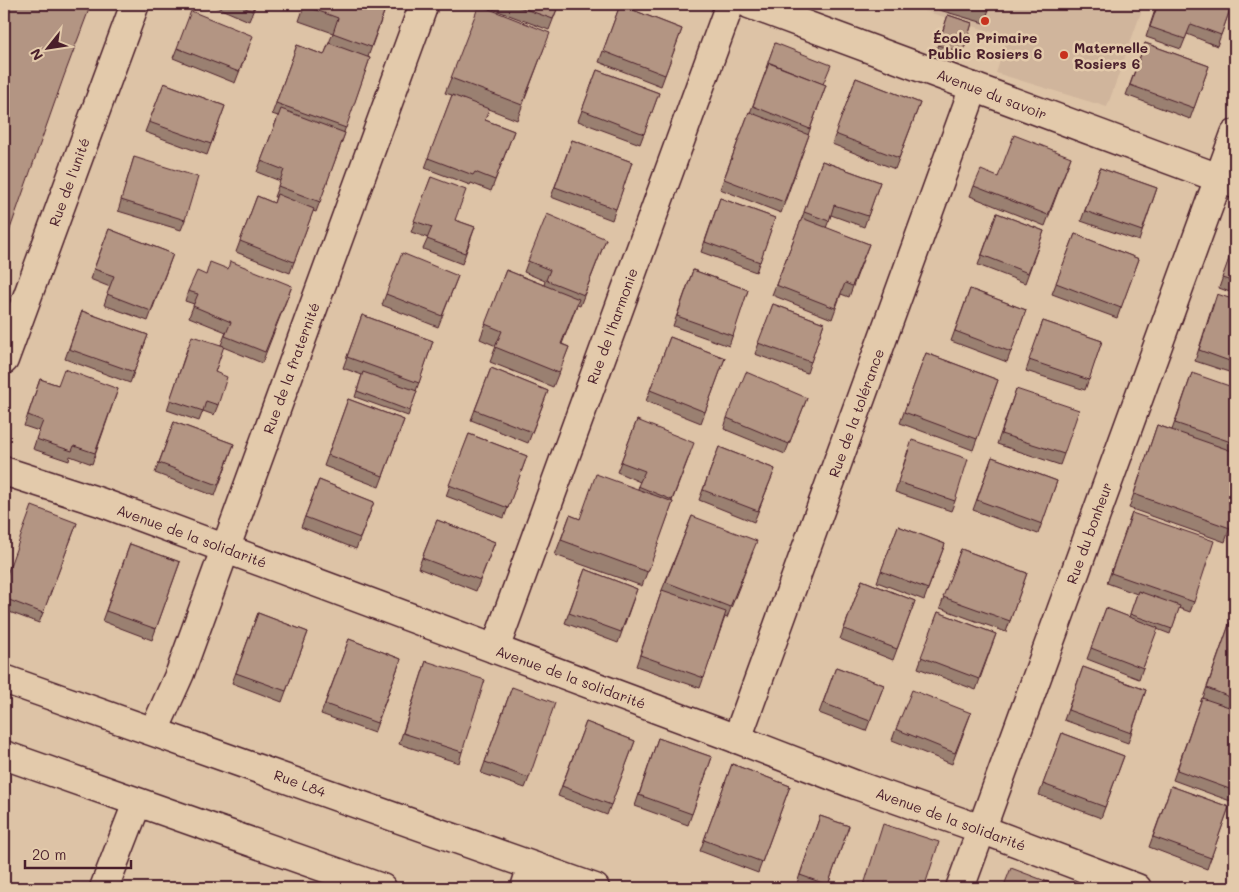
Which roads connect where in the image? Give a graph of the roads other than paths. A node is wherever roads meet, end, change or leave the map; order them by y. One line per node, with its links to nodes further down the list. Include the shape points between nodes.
1 (135, 4): 8 (street, Rue de l'unité)
2 (424, 4): 10 (street, Rue de la fraternité)
3 (730, 4): 11 (street, Rue de l'harmonie)
4 (749, 4): 5 (street, Avenue du savoir)
5 (974, 88): 7 (street, Avenue du savoir); 14 (street, Rue de la tolérance)
6 (1235, 134): 7 (street, Rue du bonheur)
7 (1227, 181): 17 (street, Rue du bonheur)
8 (4, 360)
9 (4, 471): 10 (street, Avenue de la solidarité, via 100,502)
10 (226, 549): 11 (street, Avenue de la solidarité); 13 (street, Rue de la fraternité, via 180,673)
11 (495, 649): 14 (street, Avenue de la solidarité)
12 (4, 679): 13 (street, Rue L84)
13 (154, 732): 18 (street, Rue L84)
14 (737, 739): 17 (street, Avenue de la solidarité)
15 (4, 755): 16 (street)
16 (137, 803): 19 (street); 20 (street)
17 (981, 829): 22 (street, Rue du bonheur); 23 (street, Avenue de la solidarité)
18 (529, 877): 21 (street, Rue L84)
19 (104, 888)
20 (382, 888)
21 (595, 888)
22 (960, 888)
23 (1137, 888)

